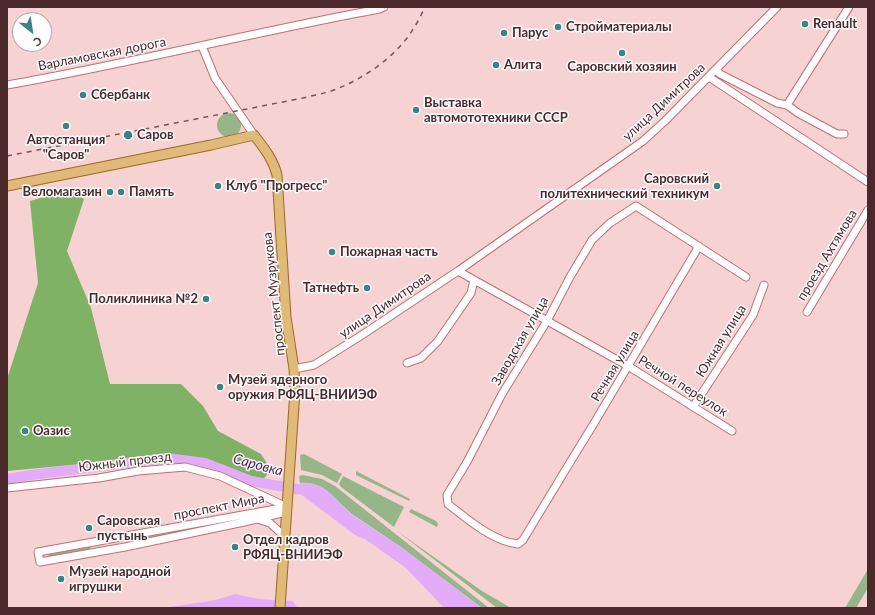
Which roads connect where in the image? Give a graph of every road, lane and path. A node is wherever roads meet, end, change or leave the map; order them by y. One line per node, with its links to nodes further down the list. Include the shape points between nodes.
1 (384, 7): 4 (street, Варламовская дорога)
2 (777, 7): 5 (street, улица Димитрова)
3 (850, 7): 8 (street)
4 (202, 46): 7 (street, Варламовская дорога); 10 (street, проспект Музрукова, via 215,78)
5 (716, 70): 6 (street, улица Димитрова); 8 (street, via 748,89)
6 (709, 77): 11 (street); 15 (street, улица Димитрова, via 643,142)
7 (7, 85)
8 (787, 105): 9 (street, via 837,134)
9 (844, 134)
10 (254, 135): 12 (main road); 23 (main road, проспект Музрукова, via 275,166 277,175 286,317)
11 (868, 182)
12 (7, 186)
13 (868, 210): 19 (street, проезд Ахтямова)
14 (699, 246): 16 (street); 20 (street, Заводская улица, via 636,206 610,223 592,240); 22 (street, Речная улица)
15 (458, 271): 17 (street, Речной переулок); 23 (street, улица Димитрова, via 314,365)
16 (746, 276)
17 (474, 280): 20 (street, Речной переулок); 21 (street, via 471,293 438,341 421,358)
18 (764, 285): 24 (street, Южная улица, via 753,315)
19 (807, 312)
20 (547, 321): 22 (street, Речной переулок); 30 (street, Заводская улица, via 502,394 447,495 448,504 490,534)
21 (407, 363)
22 (628, 366): 24 (street, Речной переулок); 30 (street, Речная улица, via 523,540)
23 (294, 369): 27 (main road, проспект Музрукова, via 295,391)
24 (693, 407): 25 (street, Речной переулок)
25 (732, 431)
26 (7, 488): 27 (street, Южный проезд, via 184,467 220,476)
27 (287, 506): 28 (street, проспект Мира); 28 (street, проспект Мира, via 38,552 40,562); 29 (main road, проспект Музрукова)
28 (257, 519): 29 (street, via 270,523)
29 (284, 536): 31 (main road, проспект Музрукова)
30 (518, 544)
31 (280, 604)

